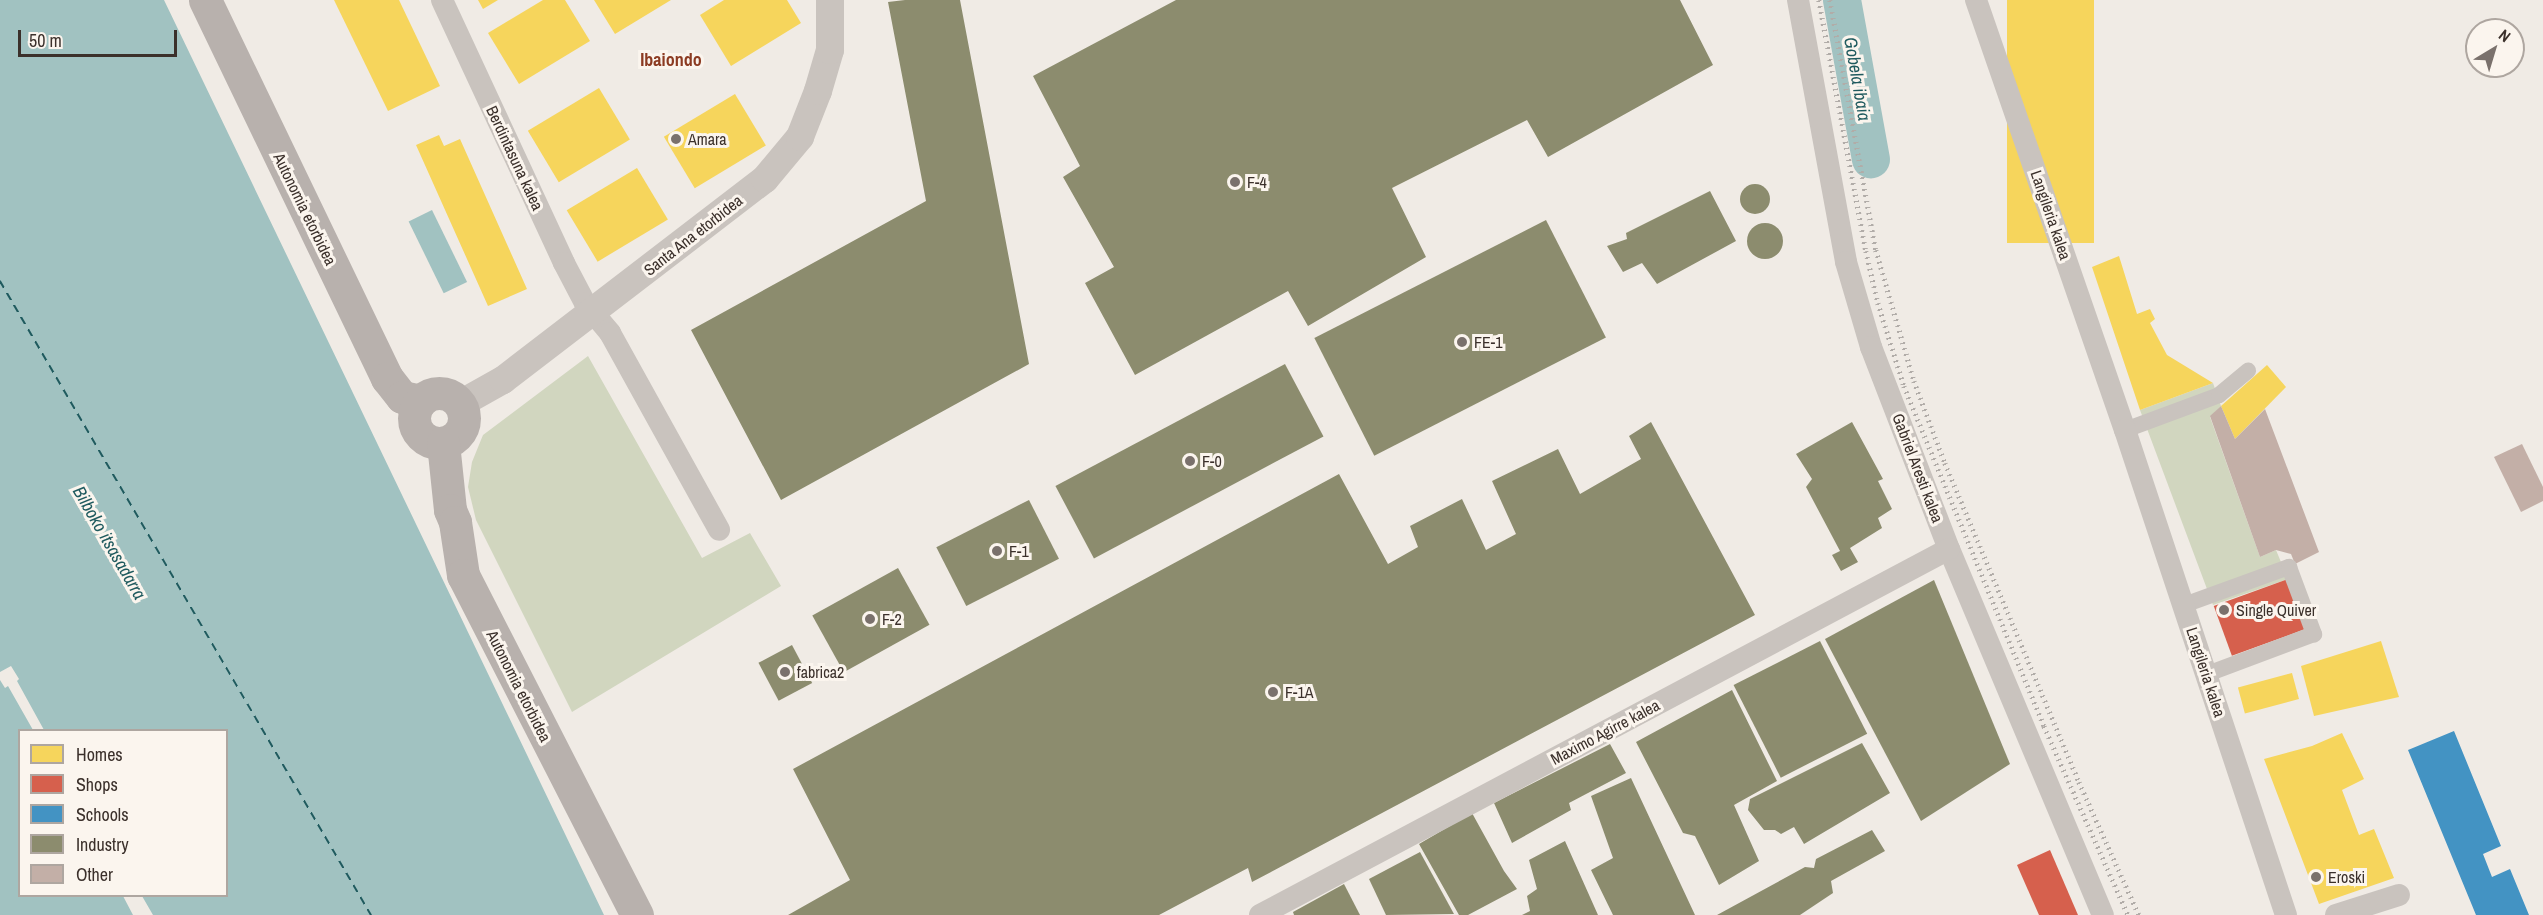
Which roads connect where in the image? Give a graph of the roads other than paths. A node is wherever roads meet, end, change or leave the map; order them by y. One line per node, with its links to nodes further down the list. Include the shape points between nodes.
1 (205, 0): 8 (main road, Autonomia etorbidea, via 387,378 402,397)
2 (442, 0): 6 (street, Berdintasuna kalea, via 564,263)
3 (831, 0): 6 (street, Santa Ana etorbidea, via 830,50 800,137 765,179)
4 (1798, 0): 13 (street, Gabriel Aresti kalea, via 1846,262 1871,347)
5 (1976, 0): 10 (street, Langileria kalea)
6 (593, 312): 9 (street, Santa Ana etorbidea, via 503,380); 12 (street, Berdintasuna kalea, via 610,333)
7 (2248, 371): 10 (street, via 2219,395)
8 (421, 401): 9 (main road, via 441,393); 11 (main road, via 414,420 419,433 429,441)
9 (460, 404): 11 (main road, via 464,412 462,429 458,436)
10 (2126, 430): 14 (street, Langileria kalea)
11 (443, 443): 17 (main road, Autonomia etorbidea, via 450,510 463,575)
12 (719, 530)
13 (1949, 549): 18 (street, Maximo Agirre kalea); 19 (street, Gabriel Aresti kalea)
14 (2184, 605): 15 (street, Langileria kalea); 15 (street, via 2289,567 2314,634)
15 (2206, 674): 20 (street, Langileria kalea)
16 (2399, 894): 21 (street)
17 (637, 915)
18 (1260, 915)
19 (2103, 915)
20 (2286, 915)
21 (2336, 915)

